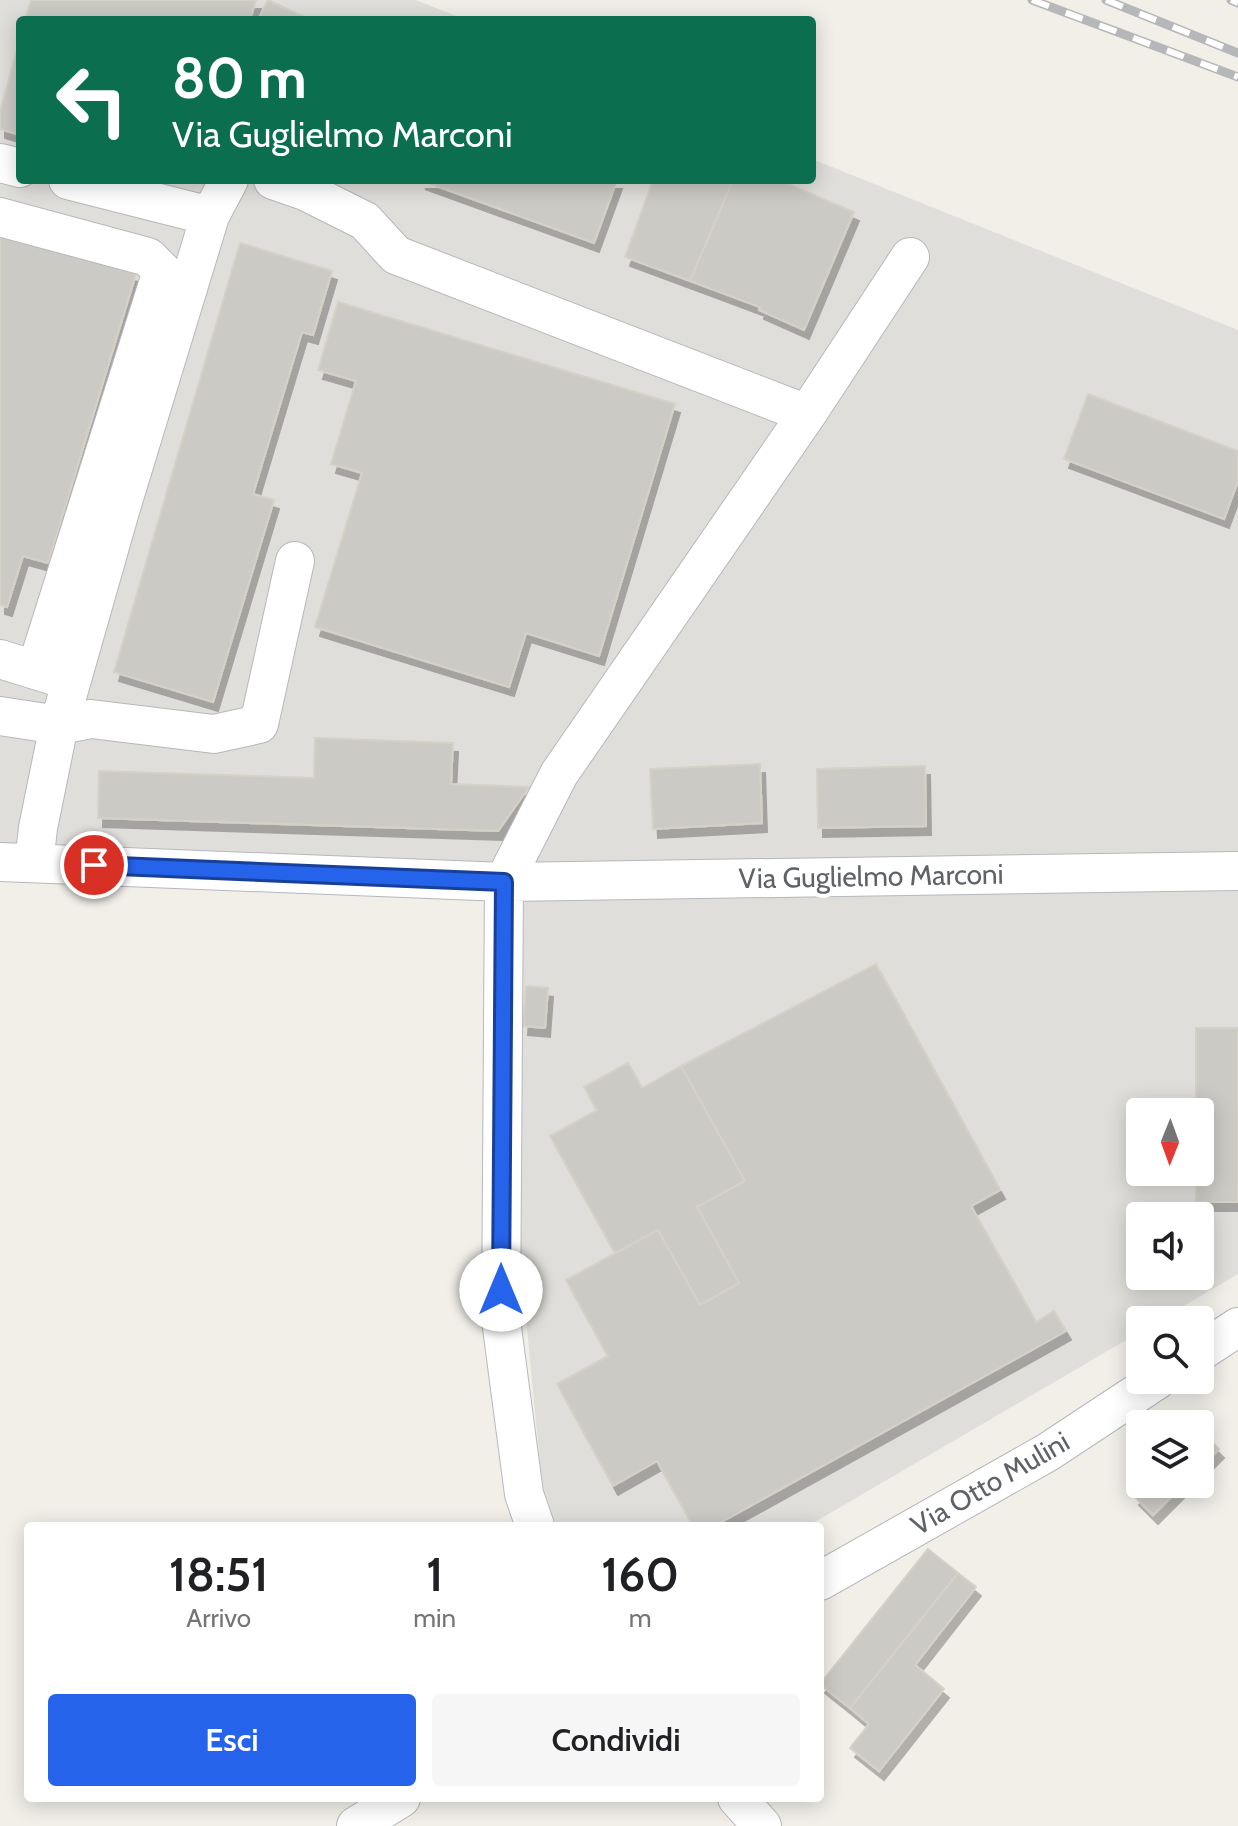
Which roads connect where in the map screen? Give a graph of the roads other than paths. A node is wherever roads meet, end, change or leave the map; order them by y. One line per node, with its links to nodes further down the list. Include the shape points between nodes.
1 (84, 184): 4 (street)
2 (227, 184): 4 (street)
3 (285, 184): 7 (street, via 365,221 396,255)
4 (210, 216): 10 (street, via 120,511)
5 (0, 217): 10 (street, via 148,257 162,271)
6 (910, 257): 7 (street)
7 (807, 414): 15 (street, via 559,774)
8 (295, 561): 12 (street, via 259,724 214,734 91,719)
9 (0, 659): 10 (street)
10 (54, 676): 12 (street)
11 (0, 716): 12 (street)
12 (59, 725): 13 (street, via 38,828)
13 (17, 862): 15 (street, Via Guglielmo Marconi)
14 (1238, 871): 15 (street, Via Guglielmo Marconi)
15 (504, 882): 19 (street, via 501,1320 524,1494)
16 (1238, 1327): 17 (street)
17 (1214, 1343)
18 (1136, 1394): 20 (street, Via Otto Mulini, via 1048,1452)
19 (534, 1522)
20 (824, 1579)
21 (395, 1802): 23 (street)
22 (741, 1802): 24 (street)
23 (356, 1826)
24 (762, 1826)

